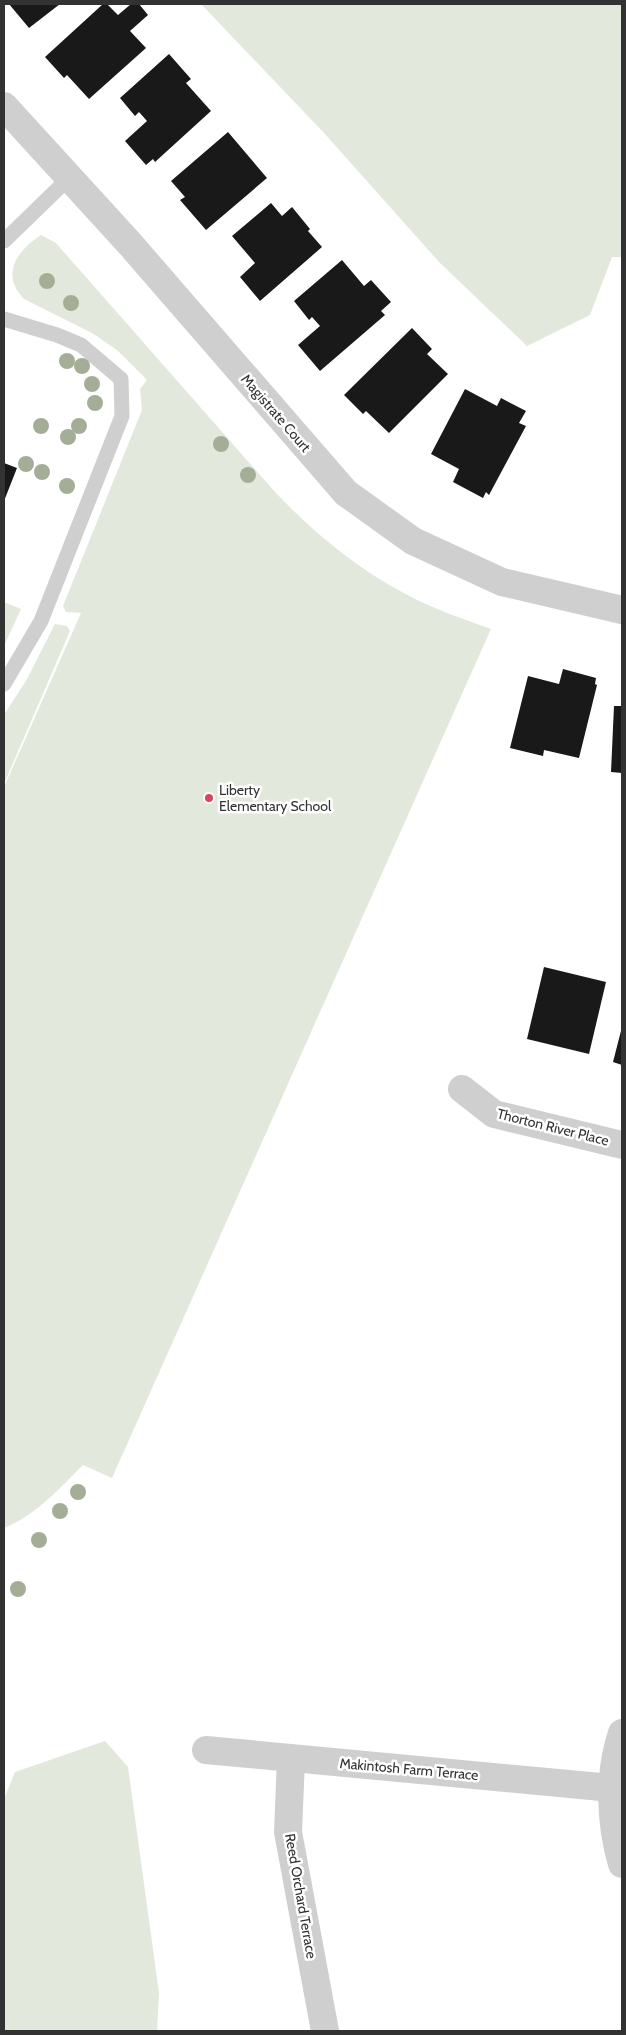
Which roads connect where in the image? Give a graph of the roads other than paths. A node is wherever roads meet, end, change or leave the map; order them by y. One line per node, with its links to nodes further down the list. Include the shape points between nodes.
1 (4, 106): 2 (street, Magistrate Court)
2 (70, 177): 3 (lane); 5 (street, Magistrate Court, via 346,493 413,542 502,582)
3 (4, 241)
4 (4, 319): 6 (lane, via 81,345 121,379 122,416 41,621)
5 (622, 610)
6 (4, 684)
7 (462, 1089): 8 (street, Thorton River Place, via 494,1114)
8 (622, 1145)
9 (622, 1732): 12 (street)
10 (206, 1750): 11 (street, Makintosh Farm Terrace)
11 (292, 1759): 12 (street, Makintosh Farm Terrace); 14 (street, Reed Orchard Terrace, via 288,1832)
12 (612, 1788): 13 (street)
13 (622, 1864)
14 (325, 2031)

